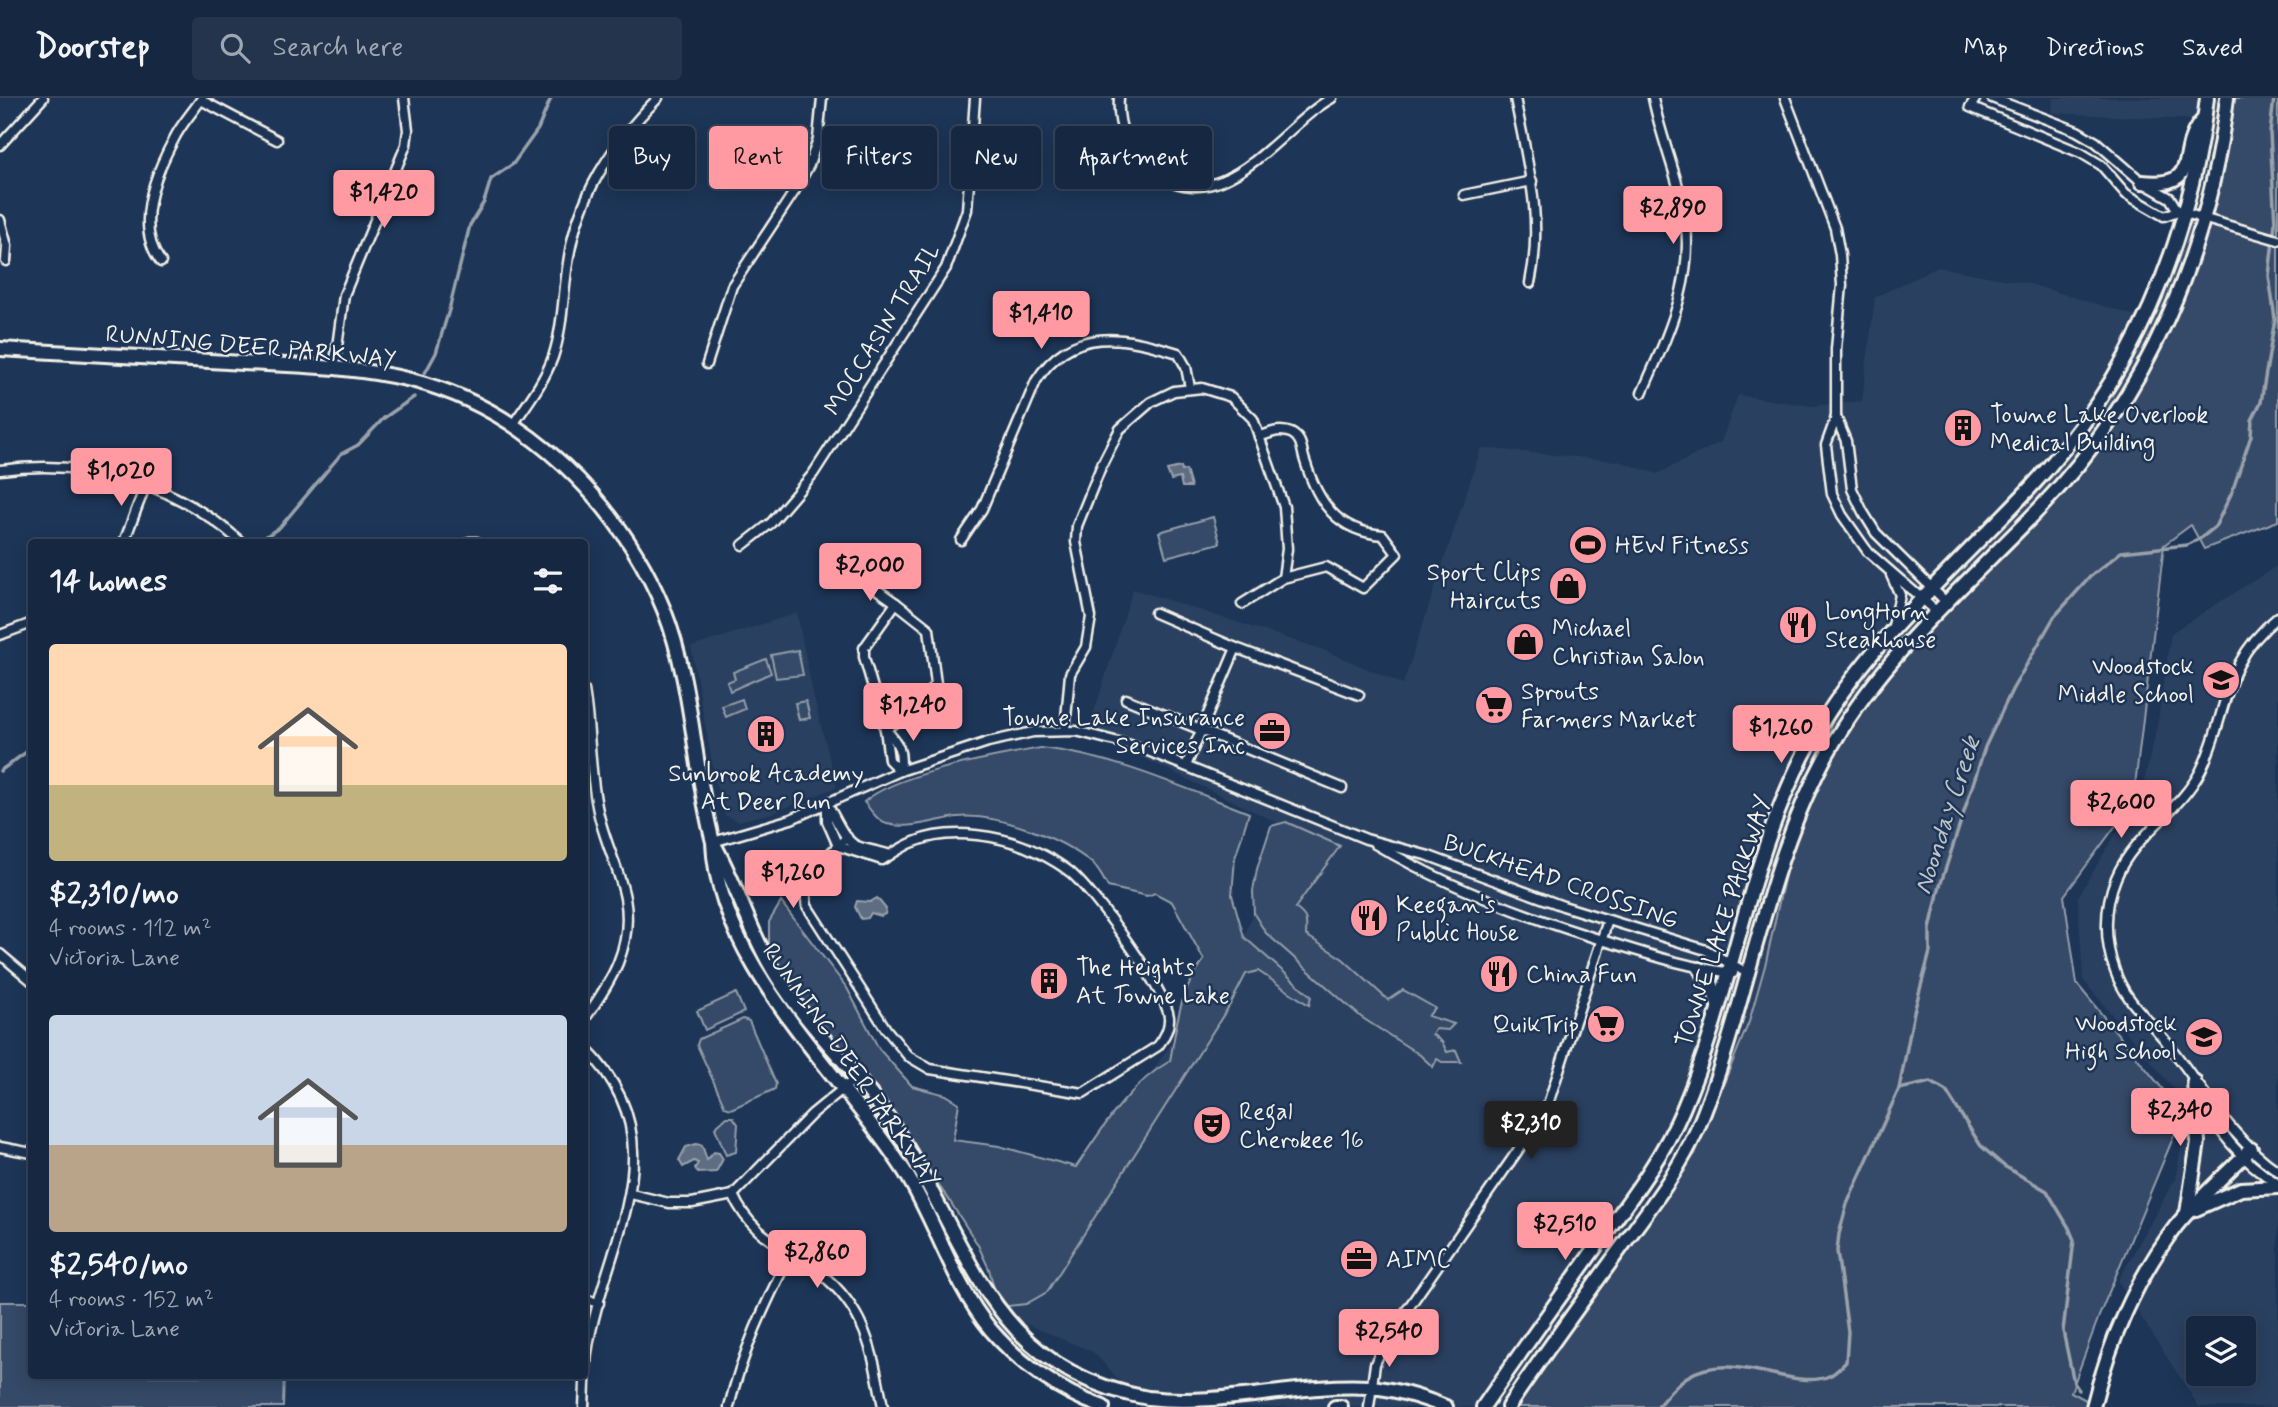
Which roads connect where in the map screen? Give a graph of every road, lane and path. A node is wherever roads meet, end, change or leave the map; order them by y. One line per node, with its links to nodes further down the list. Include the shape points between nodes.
1 (43, 98): 18 (street)
2 (404, 98): 31 (street, via 407,145 344,295)
3 (658, 98): 35 (street, via 613,148 589,191 571,244 553,356 543,380)
4 (822, 98): 30 (street, via 818,139 808,165 732,286)
5 (975, 98): 42 (street, MOCCASIN TRAIL, via 967,210 946,268 813,474 771,523)
6 (1119, 98): 7 (street, via 1126,140 1144,165 1170,180 1200,184 1244,171 1298,121)
7 (1332, 98)
8 (1515, 98): 19 (street)
9 (1653, 98): 33 (street, via 1682,203 1687,249 1678,310)
10 (1785, 98): 34 (street, via 1835,228 1840,255)
11 (1976, 98): 22 (street, via 1970,107 2101,165 2141,205 2164,216)
12 (1992, 98): 20 (street, via 2077,131)
13 (2207, 98): 16 (street, TOWNE LAKE PARKWAY)
14 (2227, 98): 23 (street, TOWNE LAKE PARKWAY)
15 (201, 99): 17 (street); 27 (street, via 175,136 157,174 147,225 151,250)
16 (2205, 118): 20 (street, via 2193,133 2181,175 2170,182); 22 (street, TOWNE LAKE PARKWAY)
17 (277, 140)
18 (0, 145)
19 (1532, 181): 21 (street); 28 (street, via 1537,232)
20 (2142, 182): 22 (street, via 2170,198)
21 (1464, 195)
22 (2182, 212): 23 (street); 46 (street, TOWNE LAKE PARKWAY, via 2144,324 2099,401 2054,461)
23 (2205, 219): 25 (street); 49 (street, TOWNE LAKE PARKWAY, via 2164,329 2109,423 2042,506)
24 (0, 220): 26 (street)
25 (2278, 240)
26 (6, 261)
27 (161, 262)
28 (1530, 283)
29 (0, 349): 31 (street, RUNNING DEER PARKWAY)
30 (707, 364)
31 (334, 369): 35 (street, RUNNING DEER PARKWAY, via 425,384)
32 (1190, 388): 36 (street, via 1231,397 1253,419); 41 (street, via 1178,353 1110,339 1067,348 1036,381 982,509); 59 (street, via 1151,402 1120,429 1077,526 1091,617 1086,647 1070,674)
33 (1642, 393)
34 (1836, 417): 43 (street, via 1826,445 1832,495 1853,532); 46 (street, via 1846,441 1852,489 1863,512)
35 (512, 426): 68 (street, RUNNING DEER PARKWAY, via 585,486 620,529 650,580 676,650)
36 (1259, 437): 44 (street, via 1284,508 1287,549); 44 (street, via 1277,430 1292,433 1302,445 1304,460 1330,513 1341,523 1383,535 1397,554 1363,587 1326,567)
37 (0, 470): 38 (street, via 77,468)
38 (146, 484): 39 (street); 40 (street, via 208,515)
39 (125, 539)
40 (236, 539)
41 (961, 540)
42 (743, 545)
43 (1885, 567): 46 (street); 53 (street, via 1900,595)
44 (1283, 578): 48 (street)
45 (862, 579): 47 (street)
46 (1926, 592): 49 (street); 49 (street); 53 (street, TOWNE LAKE PARKWAY)
47 (896, 603): 58 (street, via 864,648); 58 (street, via 929,629 936,684 907,716)
48 (1242, 604)
49 (1941, 607): 76 (street, TOWNE LAKE PARKWAY, via 1880,675 1823,762 1792,834)
50 (1155, 613): 55 (street)
51 (2278, 617): 82 (street, via 2255,641 2230,680 2198,776 2130,852 2108,905 2108,941 2119,982)
52 (28, 624): 54 (street)
53 (1892, 629): 75 (street, TOWNE LAKE PARKWAY, via 1842,691 1793,776)
54 (0, 635)
55 (1236, 648): 56 (street); 60 (street)
56 (1359, 695)
57 (1126, 699): 60 (street)
58 (885, 729): 62 (street, via 889,760); 62 (street, via 897,741)
59 (1065, 730): 61 (street, BUCKHEAD CROSSING, via 1124,743); 62 (street, BUCKHEAD CROSSING, via 1002,738)
60 (1201, 731): 61 (street); 64 (street)
61 (1186, 766): 67 (street, BUCKHEAD CROSSING)
62 (900, 771): 65 (street, BUCKHEAD CROSSING)
63 (589, 777): 79 (street, via 625,898 627,929 620,963)
64 (1342, 788)
65 (827, 804): 66 (street); 68 (street, BUCKHEAD CROSSING); 69 (street, via 827,821)
66 (847, 837): 69 (street); 70 (street, via 856,846)
67 (1366, 839): 71 (street, BUCKHEAD CROSSING, via 1429,856); 72 (street, BUCKHEAD CROSSING, via 1423,872 1484,899)
68 (713, 842): 81 (street, RUNNING DEER PARKWAY, via 777,976); 83 (street, RUNNING DEER PARKWAY, via 719,881 747,951 773,995)
69 (838, 846): 70 (street, via 882,860); 70 (street, via 812,870 804,895 807,906 886,1029 908,1056 930,1069 1083,1093 1158,1046 1166,1035 1169,1013 1160,994 1096,900 1071,873 1038,852 972,835 942,834)
70 (890, 855)
71 (1608, 920): 72 (street); 75 (street, BUCKHEAD CROSSING, via 1706,950)
72 (1602, 940): 74 (street, BUCKHEAD CROSSING); 97 (street, via 1546,1110 1384,1343)
73 (0, 954): 77 (street)
74 (1700, 968): 75 (street, BUCKHEAD CROSSING); 78 (street)
75 (1729, 968): 76 (street, BUCKHEAD CROSSING); 78 (street, TOWNE LAKE PARKWAY)
76 (1749, 975): 107 (street, TOWNE LAKE PARKWAY, via 1709,1100 1683,1158)
77 (28, 978)
78 (1718, 1005): 106 (street, TOWNE LAKE PARKWAY, via 1692,1088 1665,1146)
79 (588, 1014)
80 (588, 1051): 89 (street, via 624,1098 632,1149)
81 (856, 1078): 83 (street); 97 (street, RUNNING DEER PARKWAY, via 912,1154 973,1273 998,1311 1027,1341 1072,1373 1120,1392 1165,1400)
82 (2194, 1081): 86 (street); 86 (street, via 2215,1124); 91 (street, via 2197,1142)
83 (843, 1088): 90 (street); 101 (street, RUNNING DEER PARKWAY, via 914,1186 957,1278 993,1332 1042,1376)
84 (0, 1147): 85 (street)
85 (28, 1152)
86 (2247, 1153): 87 (street); 88 (street); 91 (street)
87 (2278, 1171)
88 (2278, 1186): 91 (street, via 2230,1192)
89 (631, 1194): 90 (street, via 669,1203); 94 (street)
90 (733, 1195): 92 (street, via 764,1238)
91 (2185, 1216): 108 (street, via 2137,1291)
92 (790, 1254): 99 (street, via 756,1321); 100 (street, via 820,1273 852,1307 872,1348)
93 (588, 1300): 94 (street)
94 (599, 1303): 95 (street)
95 (588, 1349)
96 (586, 1379): 98 (street)
97 (1371, 1387): 104 (street); 105 (street, RUNNING DEER PARKWAY)
98 (584, 1407)
99 (729, 1407)
100 (883, 1407)
101 (1103, 1407)
102 (1335, 1407): 103 (street)
103 (1341, 1407)
104 (1369, 1407)
105 (1446, 1407)
106 (1483, 1407)
107 (1508, 1407)
108 (2093, 1407)

